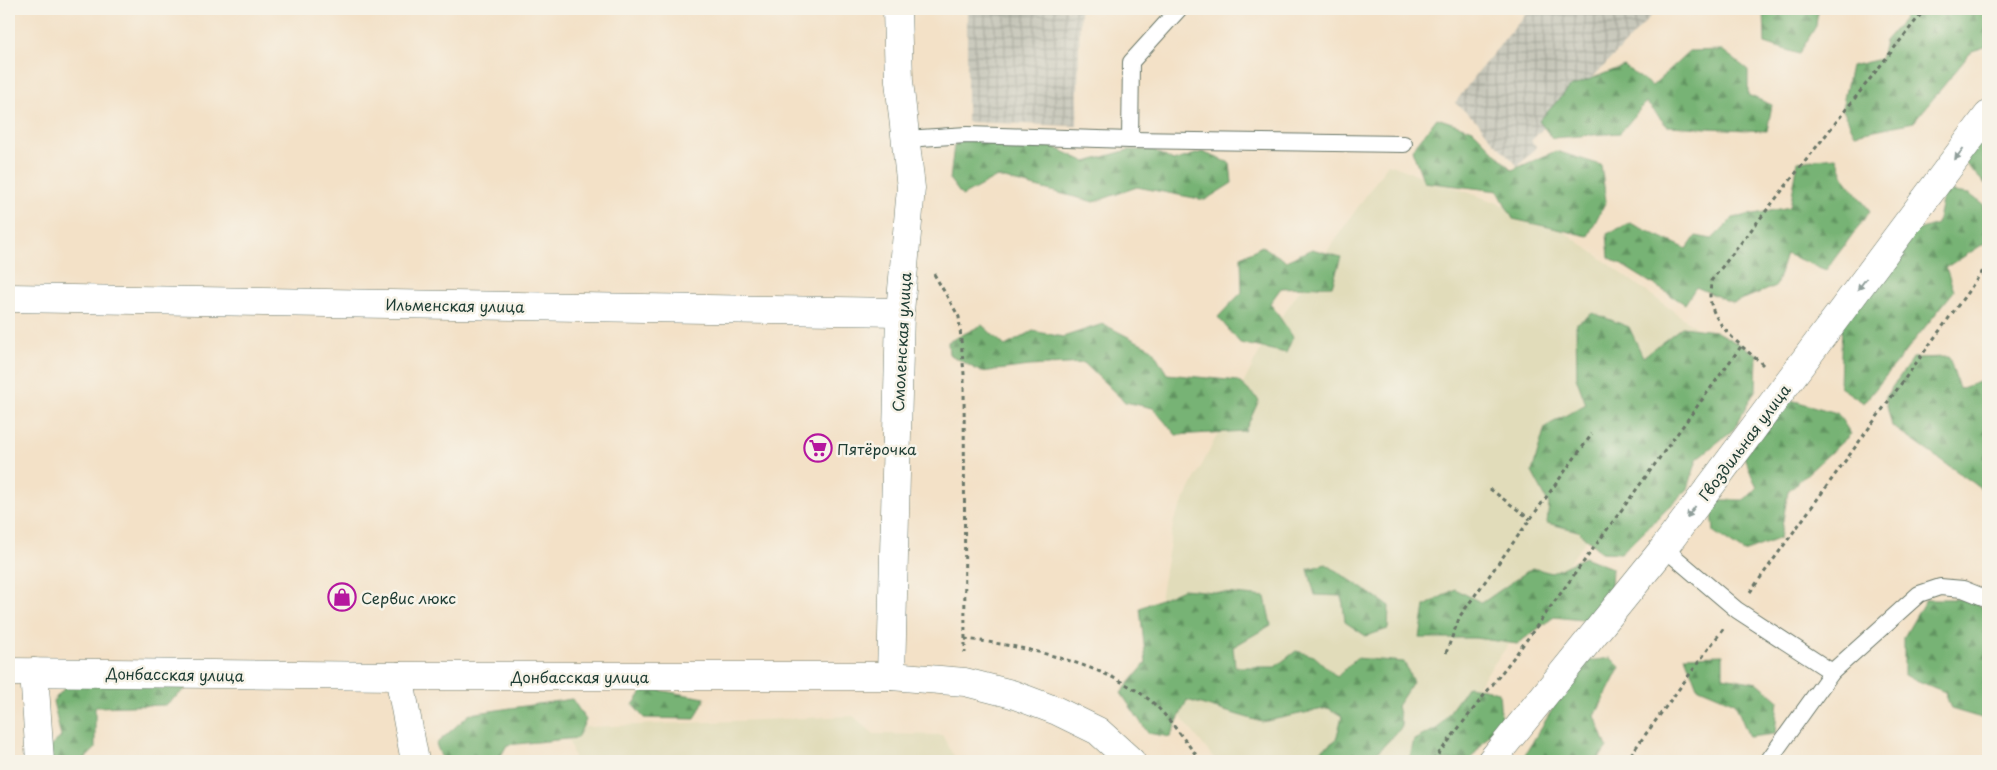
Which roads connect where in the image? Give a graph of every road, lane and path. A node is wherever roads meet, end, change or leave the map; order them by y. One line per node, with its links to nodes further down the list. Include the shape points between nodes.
1 (897, 9): 5 (street, Смоленская улица, via 898,81)
2 (1179, 9): 6 (lane, via 1131,62)
3 (1925, 9): 12 (path, via 1711,281 1710,298 1716,316)
4 (1988, 115): 13 (street, Гвоздильная улица, one-way to 13)
5 (905, 139): 6 (lane, via 967,135); 8 (street, Смоленская улица, via 911,188)
6 (1130, 140): 7 (lane)
7 (1404, 144)
8 (906, 241): 11 (street, Смоленская улица); 20 (path, via 939,280 959,317 964,374)
9 (1988, 264): 19 (path)
10 (9, 298): 11 (street, Ильменская улица)
11 (900, 312): 25 (street, Смоленская улица)
12 (1742, 345): 13 (path); 31 (path, via 1517,653)
13 (1786, 386): 17 (street, Гвоздильная улица, one-way to 17)
14 (1592, 434): 16 (path)
15 (1490, 489): 16 (path)
16 (1530, 519): 21 (path, via 1460,616)
17 (1664, 548): 19 (lane); 32 (street, Гвоздильная улица)
18 (1988, 599): 23 (lane, via 1956,588 1940,587 1919,594)
19 (1737, 610): 23 (lane); 33 (path)
20 (965, 639): 26 (path); 30 (path, via 1070,661 1127,684 1153,703)
21 (1446, 654)
22 (21, 672): 24 (street, Донбасская улица); 27 (street)
23 (1832, 672): 34 (lane)
24 (398, 676): 25 (street, Донбасская улица); 28 (street)
25 (891, 676): 26 (street, Донбасская улица)
26 (965, 682): 29 (street, Донбасская улица, via 1012,694 1057,711 1098,731)
27 (40, 761)
28 (415, 761)
29 (1131, 761)
30 (1201, 761)
31 (1433, 761)
32 (1491, 761)
33 (1626, 761)
34 (1768, 761)

